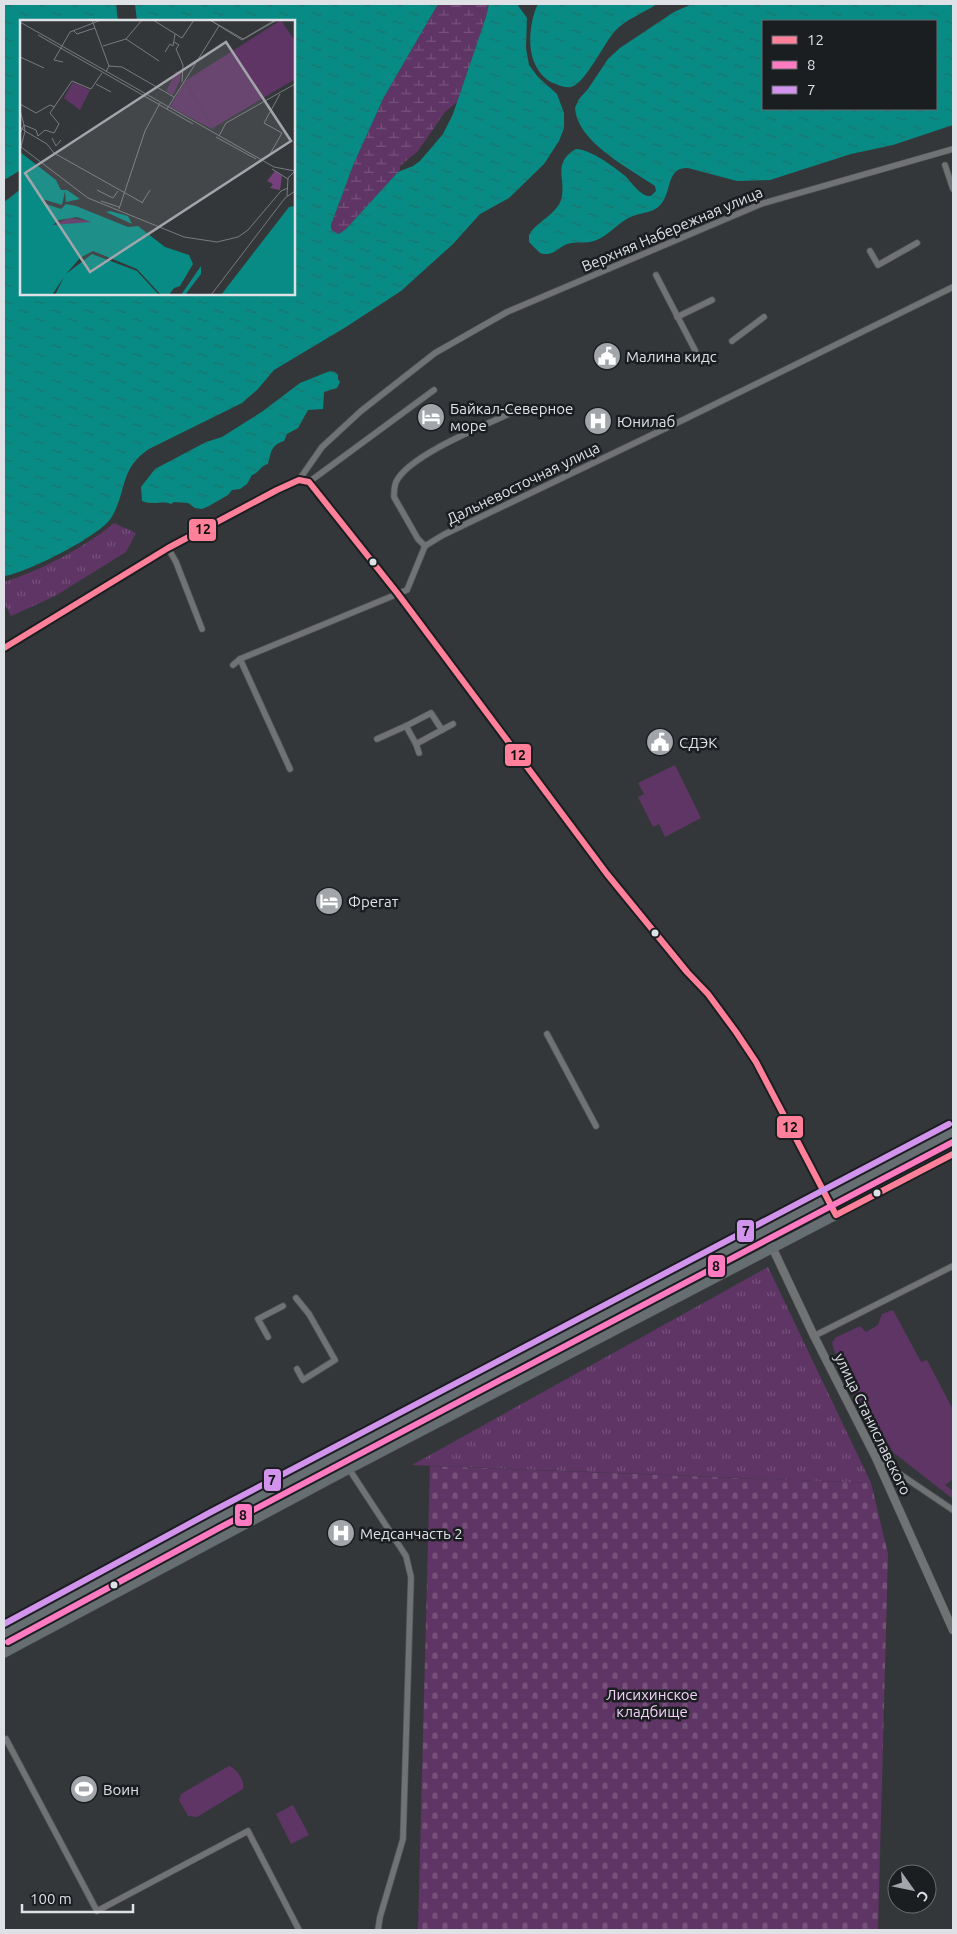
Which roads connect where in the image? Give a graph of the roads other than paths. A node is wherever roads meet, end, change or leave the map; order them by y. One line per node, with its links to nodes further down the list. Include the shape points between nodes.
1 (953, 149): 15 (street, Верхняя Набережная улица, via 761,204 507,312 435,353 362,411 322,447)
2 (945, 165): 3 (street)
3 (953, 189)
4 (917, 243): 5 (street, via 878,265)
5 (870, 251)
6 (656, 275): 9 (street)
7 (953, 287): 17 (street, Дальневосточная улица)
8 (712, 300): 9 (street)
9 (677, 317): 12 (street)
10 (764, 317): 11 (street)
11 (732, 341)
12 (698, 356)
13 (434, 390): 16 (street)
14 (522, 408): 17 (street, via 469,431 414,462 397,480 394,497)
15 (299, 480): 16 (street); 18 (street)
16 (309, 482): 19 (street)
17 (425, 546): 19 (street, via 407,590)
18 (168, 548): 20 (street); 21 (street)
19 (398, 594): 22 (street); 35 (street, via 608,874 736,1032 756,1062)
20 (202, 629)
21 (6, 646)
22 (240, 659): 23 (street); 30 (street)
23 (233, 665)
24 (453, 724): 26 (street)
25 (406, 726): 26 (street, via 431,714); 27 (street); 28 (street)
26 (442, 730): 28 (street)
27 (377, 739)
28 (416, 744): 29 (street)
29 (419, 753)
30 (290, 769)
31 (547, 1034): 32 (street)
32 (596, 1126)
33 (953, 1132): 35 (main road)
34 (953, 1154): 36 (main road)
35 (827, 1198): 36 (street); 37 (main road)
36 (836, 1215): 38 (main road)
37 (765, 1232): 38 (main road, улица Станиславского); 49 (main road)
38 (774, 1248): 42 (main road, улица Станиславского); 46 (main road)
39 (953, 1266): 42 (street)
40 (296, 1298): 44 (street, via 310,1314 335,1360 303,1380)
41 (283, 1306): 43 (street, via 258,1319)
42 (814, 1336): 45 (main road, улица Станиславского)
43 (268, 1337)
44 (297, 1369)
45 (876, 1458): 47 (street); 48 (main road, улица Станиславского)
46 (349, 1469): 50 (main road); 53 (street, via 406,1556 411,1577 403,1839)
47 (953, 1510)
48 (953, 1630)
49 (4, 1634)
50 (4, 1653)
51 (6, 1739): 52 (street, via 97,1911 248,1831)
52 (299, 1930)
53 (378, 1930)

